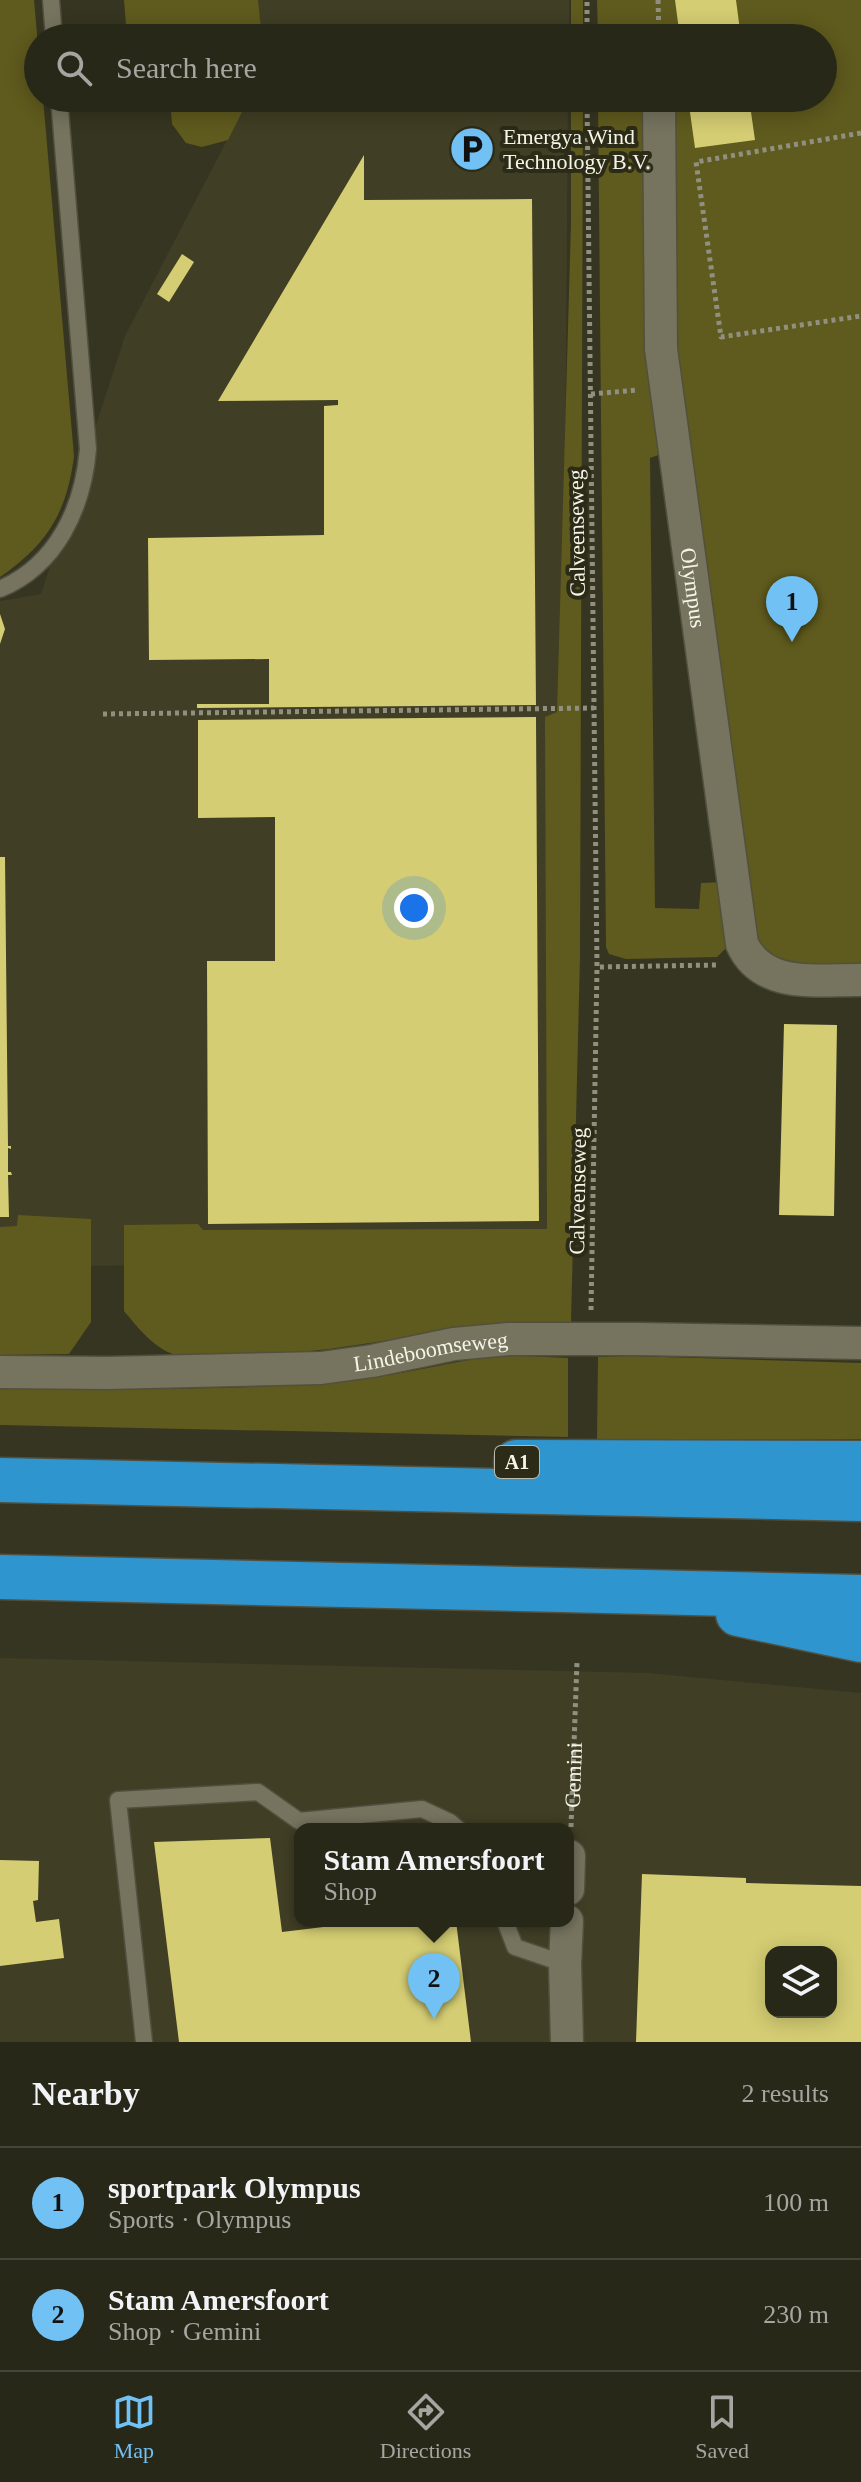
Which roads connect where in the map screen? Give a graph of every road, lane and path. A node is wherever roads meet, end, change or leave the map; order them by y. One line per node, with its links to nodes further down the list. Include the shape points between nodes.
1 (51, 0): 4 (lane)
2 (587, 0): 5 (path)
3 (658, 0): 6 (path)
4 (53, 24)
5 (587, 24)
6 (659, 24)
7 (60, 112): 14 (lane, via 86,470 75,511 50,552 31,572)
8 (587, 112): 13 (path, Calveenseweg)
9 (659, 112): 12 (street, Olympus, via 661,349)
10 (861, 133): 11 (path, via 696,162 721,337)
11 (861, 316)
12 (666, 388): 13 (path); 17 (street, Olympus, via 742,944)
13 (591, 394): 15 (path, Calveenseweg)
14 (0, 589)
15 (594, 708): 16 (path); 18 (path, Calveenseweg)
16 (103, 714)
17 (754, 965): 18 (path); 19 (street, via 783,978)
18 (597, 967): 20 (path, Calveenseweg)
19 (861, 980)
20 (590, 1320)
21 (861, 1343): 22 (street, Lindeboomseweg, via 509,1339 321,1368)
22 (0, 1372)
23 (861, 1463): 25 (highway, A1, via 412,1461)
24 (0, 1480): 25 (highway, A1)
25 (175, 1484): 26 (highway, A1)
26 (861, 1499)
27 (0, 1577): 28 (highway)
28 (634, 1592): 29 (highway); 30 (highway)
29 (861, 1597)
30 (861, 1640)
31 (577, 1662): 33 (path, Gemini)
32 (451, 1823): 37 (lane, via 422,1809 299,1821 258,1792 118,1800)
33 (570, 1823)
34 (507, 1927): 36 (lane, via 515,1947)
35 (567, 1927): 36 (street)
36 (565, 1964): 38 (street)
37 (144, 2042)
38 (567, 2042)

